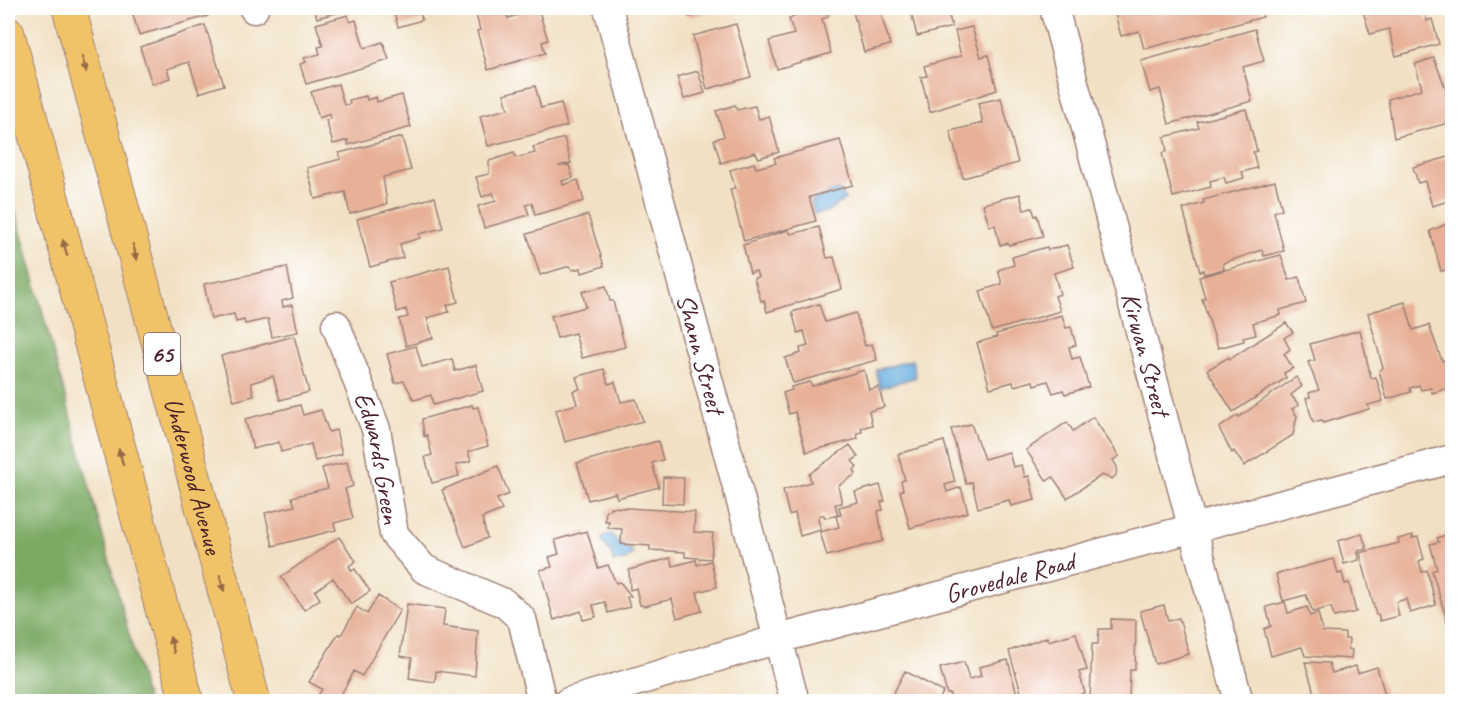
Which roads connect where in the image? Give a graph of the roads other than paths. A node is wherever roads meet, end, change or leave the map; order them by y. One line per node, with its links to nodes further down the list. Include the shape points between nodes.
1 (69, 8): 10 (main road, Underwood Avenue / 65, one-way to 10)
2 (608, 8): 8 (street, Shann Street)
3 (1054, 8): 7 (street, Kirwan Street)
4 (8, 34): 9 (main road, one-way to 4)
5 (336, 325): 11 (street, Edwards Green, via 376,429 394,534 424,568 504,603 522,619)
6 (1452, 459): 7 (street, Grovedale Road)
7 (1192, 527): 8 (street, Grovedale Road); 14 (street, Kirwan Street)
8 (778, 639): 12 (street, Grovedale Road); 13 (street, Shann Street)
9 (187, 702)
10 (254, 702)
11 (542, 702)
12 (568, 702)
13 (795, 702)
14 (1239, 702)

